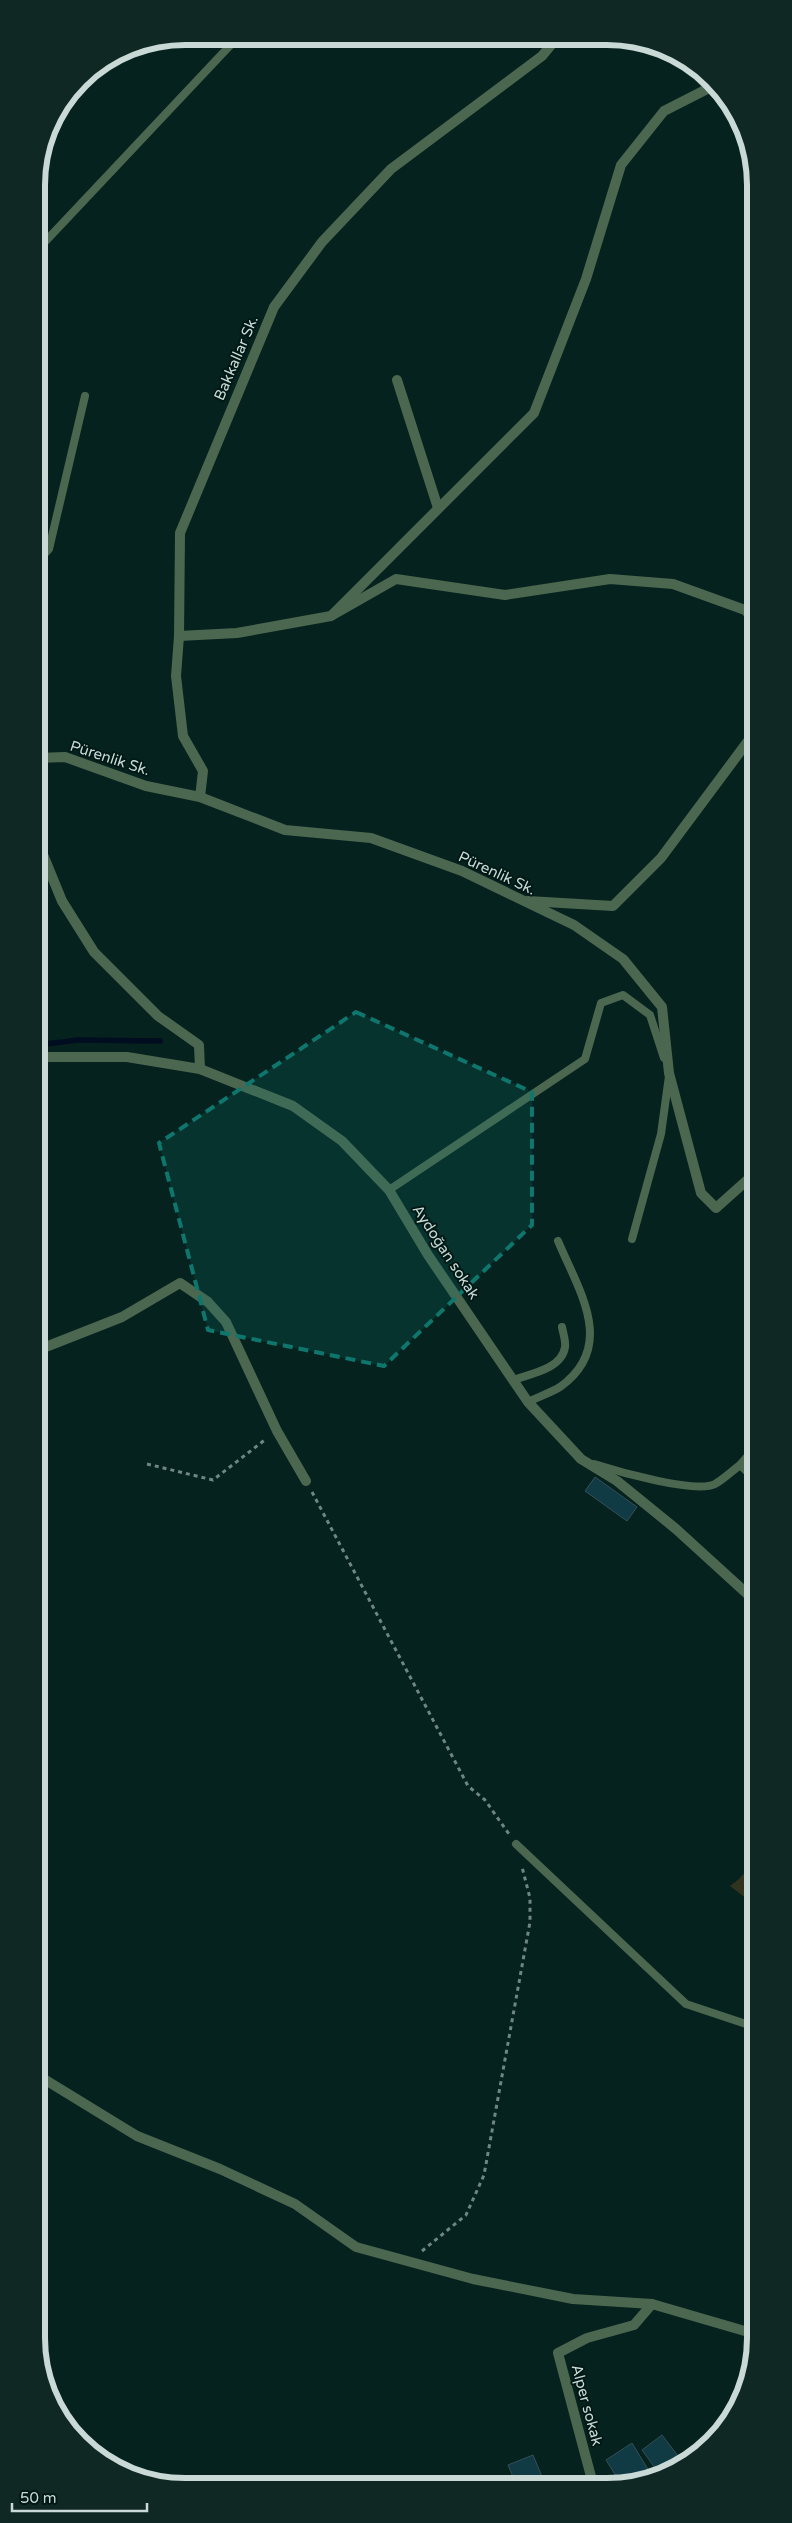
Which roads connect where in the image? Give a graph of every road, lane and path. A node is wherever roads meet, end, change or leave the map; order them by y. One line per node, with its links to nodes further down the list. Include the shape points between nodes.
1 (230, 45): 4 (lane)
2 (551, 45): 11 (street, Bakkallar Sk., via 542,56 391,169 322,242 274,307 180,533)
3 (708, 88): 7 (street, via 664,111 621,164 586,279 534,413)
4 (45, 242)
5 (397, 380): 7 (street)
6 (85, 396): 8 (lane, via 49,549)
7 (438, 508): 10 (street)
8 (45, 553)
9 (747, 612): 10 (street, via 673,584 610,579 505,595 396,579)
10 (331, 616): 11 (street, via 237,633)
11 (179, 636): 14 (street, Bakkallar Sk., via 176,676 183,736 203,771)
12 (747, 742): 16 (street, via 661,858 613,906)
13 (45, 758): 14 (street, Pürenlik Sk., via 66,757 146,786)
14 (200, 798): 16 (street, Pürenlik Sk., via 285,830 371,838 462,871)
15 (45, 860): 18 (street, via 62,901 94,952 158,1016 200,1045)
16 (522, 900): 19 (street, Pürenlik Sk., via 574,925 623,960 662,1007)
17 (45, 1057): 18 (street, Aydoğan sokak, via 127,1057)
18 (200, 1069): 21 (street, Aydoğan sokak, via 293,1106 342,1141)
19 (669, 1073): 20 (street, Pürenlik Sk., via 701,1193 716,1208); 21 (lane, via 650,1015 623,995 602,1003 585,1059); 22 (lane, via 661,1134)
20 (747, 1180)
21 (389, 1190): 26 (street, Aydoğan sokak, via 428,1255)
22 (632, 1239)
23 (558, 1241): 27 (lane, via 587,1308 592,1334 589,1351 577,1371 559,1387)
24 (562, 1327): 26 (lane, via 565,1347 559,1361)
25 (45, 1347): 28 (street, via 122,1317 180,1283 208,1302 226,1322)
26 (513, 1380): 27 (street, Aydoğan sokak)
27 (528, 1402): 30 (street, Aydoğan sokak)
28 (277, 1431): 31 (path, via 213,1480); 34 (street)
29 (747, 1457): 32 (lane)
30 (580, 1459): 32 (lane, via 626,1475 679,1485 714,1485); 35 (street, Aydoğan sokak, via 617,1481)
31 (147, 1464)
32 (740, 1465): 33 (lane)
33 (747, 1472)
34 (306, 1481): 36 (path, via 468,1786 485,1800)
35 (747, 1594)
36 (516, 1844): 37 (lane, via 686,2004); 39 (path, via 530,1898 530,1922 484,2175 466,2215)
37 (747, 2024)
38 (45, 2080): 39 (street, via 137,2136 295,2204 356,2247)
39 (408, 2262): 40 (street, via 574,2299)
40 (652, 2304): 41 (street); 42 (street, Alper sokak, via 634,2325 586,2338 558,2353)
41 (747, 2332)
42 (591, 2478)

